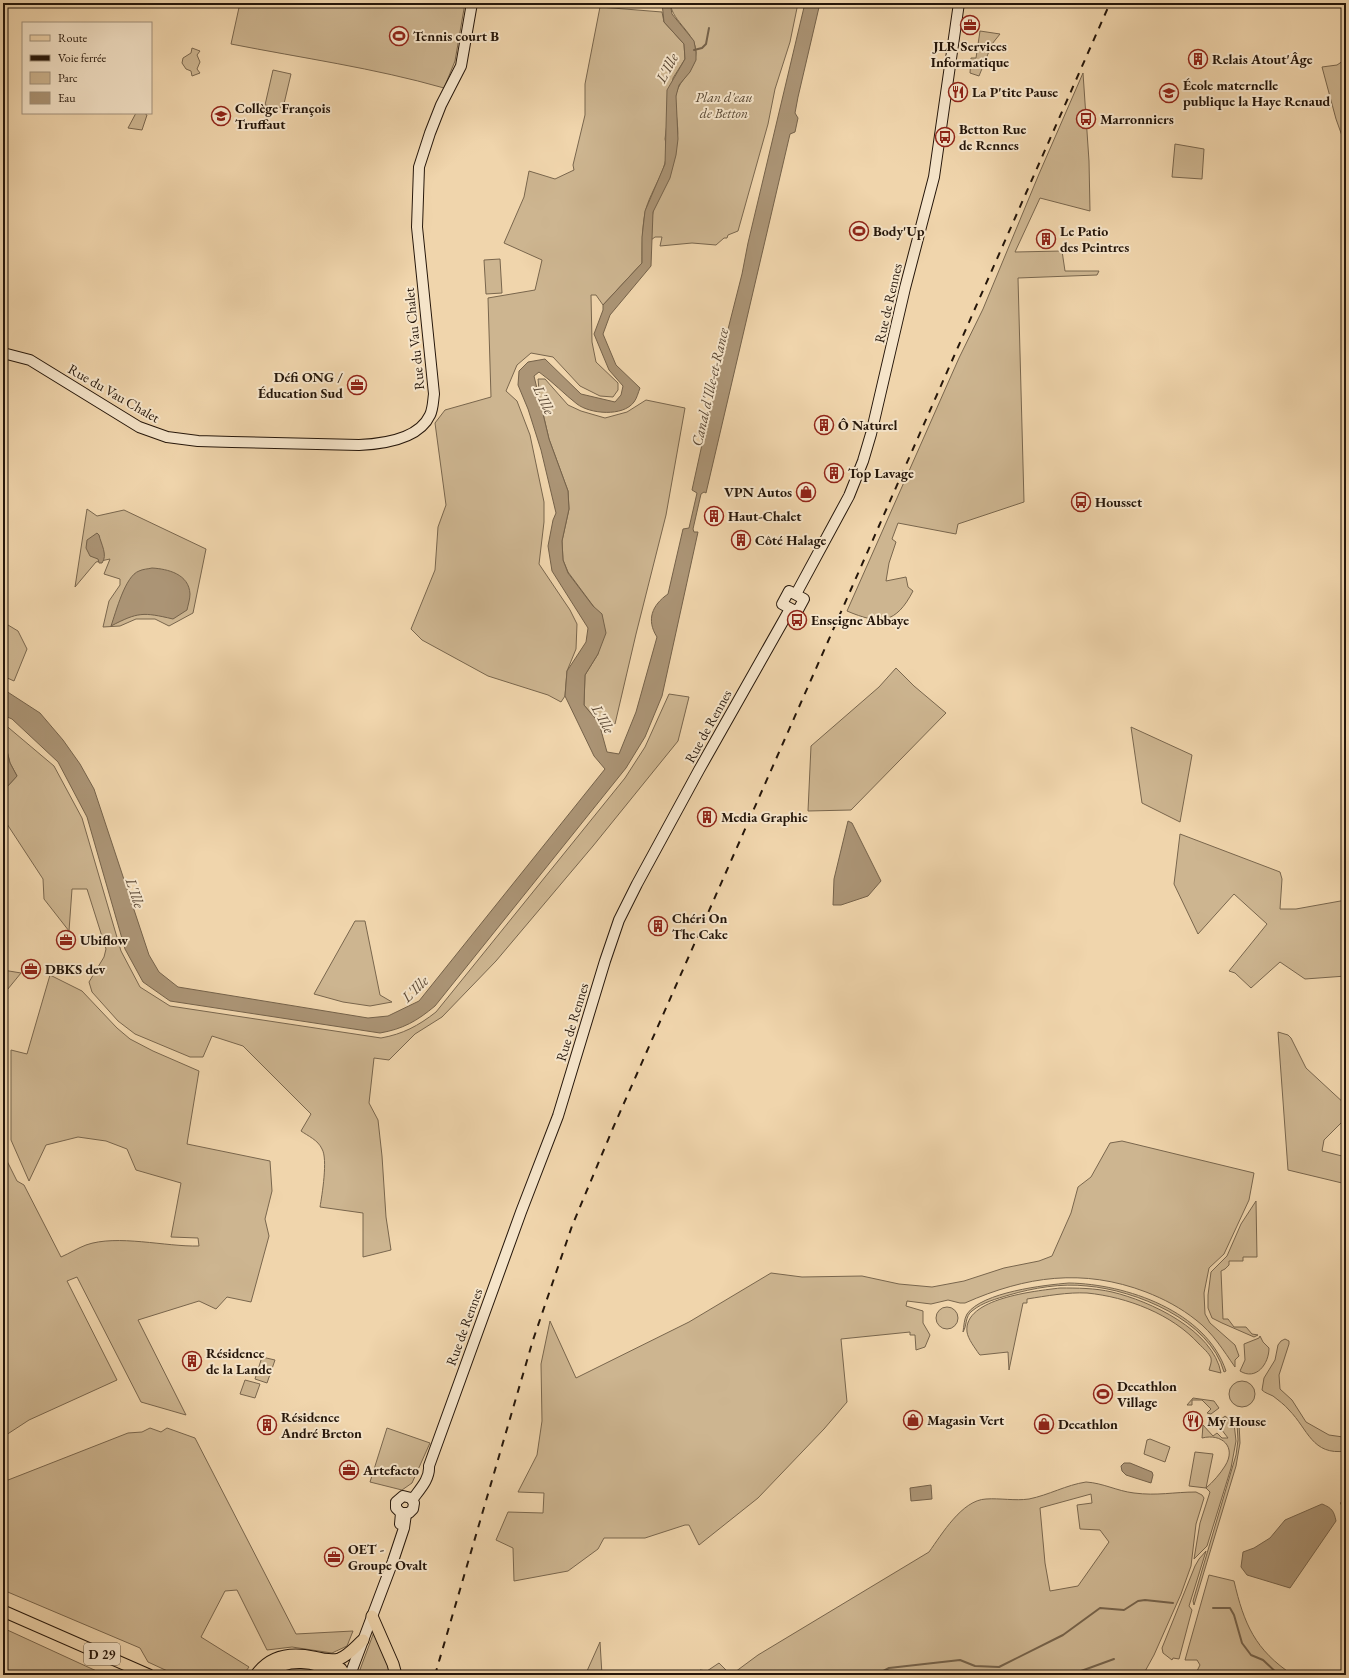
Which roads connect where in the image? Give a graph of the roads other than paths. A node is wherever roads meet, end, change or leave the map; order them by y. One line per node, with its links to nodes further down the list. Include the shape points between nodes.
1 (472, 3): 3 (main road, Rue du Vau Chalet, via 461,66 441,105 419,167 417,227 420,274 425,298 434,390 431,413 420,429 400,438 358,445 176,439 139,427 30,360)
2 (959, 3): 4 (main road, Rue de Rennes, via 934,177 863,460 849,496 796,594 789,591 782,604 790,609 699,770 619,920 556,1122 429,1466 424,1470)
3 (3, 353)
4 (410, 1498): 5 (main road, Rue de Rennes, via 413,1509); 5 (main road, Rue de Rennes, via 401,1497 396,1502 396,1508)
5 (403, 1514): 7 (main road, Rue de Rennes, via 404,1528)
6 (3, 1611): 8 (main road, D 29)
7 (372, 1616): 9 (main road, Rue de Rennes); 18 (main road)
8 (55, 1635): 11 (main road, D 29); 12 (main road, D 29)
9 (363, 1640): 10 (main road, via 344,1656); 17 (main road, Rue de Rennes)
10 (327, 1660): 13 (main road, via 288,1654 270,1662); 16 (main road)
11 (132, 1675)
12 (149, 1675)
13 (256, 1675)
14 (268, 1675): 15 (main road, via 276,1668 295,1662 318,1666)
15 (336, 1675)
16 (345, 1675)
17 (350, 1675)
18 (396, 1675)

